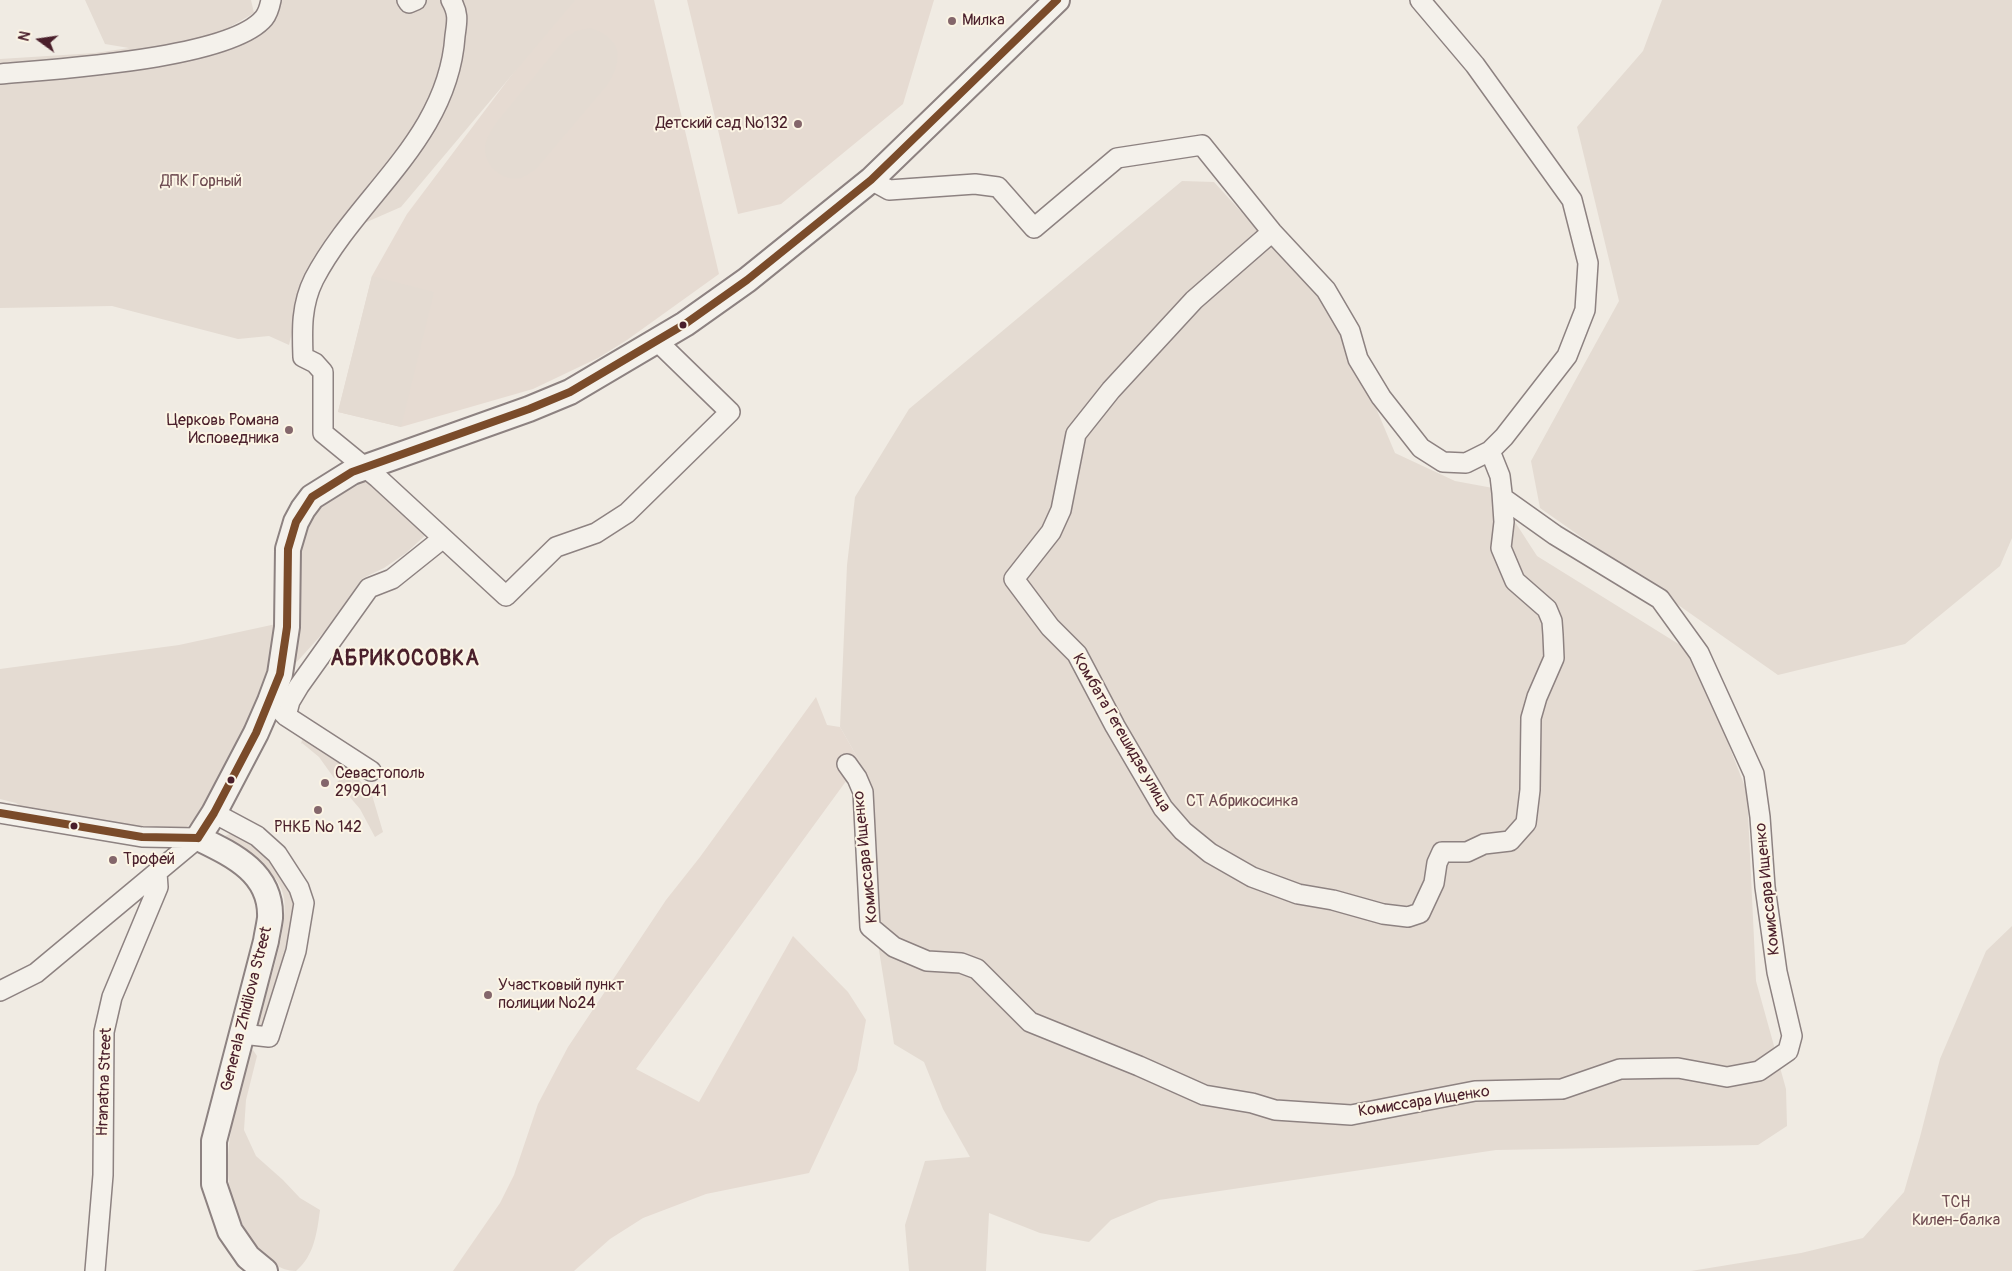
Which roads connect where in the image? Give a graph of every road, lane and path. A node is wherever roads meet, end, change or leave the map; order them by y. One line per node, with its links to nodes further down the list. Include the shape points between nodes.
1 (271, 0): 7 (street, via 265,17 253,28 212,46 128,62)
2 (408, 0): 3 (street, via 409,3)
3 (416, 0)
4 (451, 0): 12 (street, via 457,10 454,49 440,100 407,153 333,249 314,280 303,310 304,357 323,372 323,432)
5 (1057, 0): 8 (main road)
6 (1420, 0): 11 (street, via 1475,65 1572,200 1588,263 1585,310 1567,356)
7 (0, 74)
8 (872, 180): 9 (street, via 889,190 975,184 998,187 1034,228 1117,158 1202,145); 10 (main road, via 747,280)
9 (1272, 232): 11 (street, via 1326,290 1350,331 1358,359 1381,397 1421,448 1443,462 1466,463); 13 (street, Комбата Гегешидзе улица, via 1194,300 1111,390 1076,434 1060,510 1051,532 1014,579 1050,627 1077,654 1163,808 1183,831 1210,853 1252,877 1298,894 1408,917 1420,913 1434,883 1442,852 1467,852 1484,844 1510,841 1519,833 1526,824 1530,790 1531,718 1554,658 1552,621 1547,609 1515,581 1501,548)
10 (657, 341): 12 (main road, via 570,392); 14 (street, via 730,412 627,513 596,533 556,547 506,596)
11 (1490, 451): 13 (street, Комбата Гегешидзе улица, via 1500,476)
12 (364, 467): 14 (street); 15 (main road, via 312,497 296,522 288,549 287,627)
13 (1503, 498): 16 (street, Комиссара Ищенко, via 1554,535 1660,598 1699,653 1754,774 1765,887 1792,1036 1788,1051 1759,1071 1727,1077 1678,1068 1620,1069 1562,1089 1475,1091 1351,1115 1275,1110 1204,1095 1030,1022 977,969 961,963 927,961 894,948 870,927 863,792)
14 (442, 538): 15 (street, via 392,579 369,588 299,686)
15 (278, 708): 17 (street); 19 (main road)
16 (847, 764)
17 (371, 771)
18 (0, 813): 20 (street, via 142,837)
19 (214, 813): 20 (main road); 23 (street, via 257,836 277,854 299,888 304,903 296,951 269,1038)
20 (198, 838): 21 (street); 23 (main road, Generala Zhidilova Street, via 232,854 257,875 266,893 270,917 266,941)
21 (157, 874): 22 (street, via 36,973); 24 (street, Hranatna Street, via 158,887 112,997 104,1032 104,1175)
22 (0, 991)
23 (242, 1034): 25 (main road, Generala Zhidilova Street, via 214,1141 214,1184 230,1231 248,1257)
24 (95, 1271)
25 (265, 1271)

